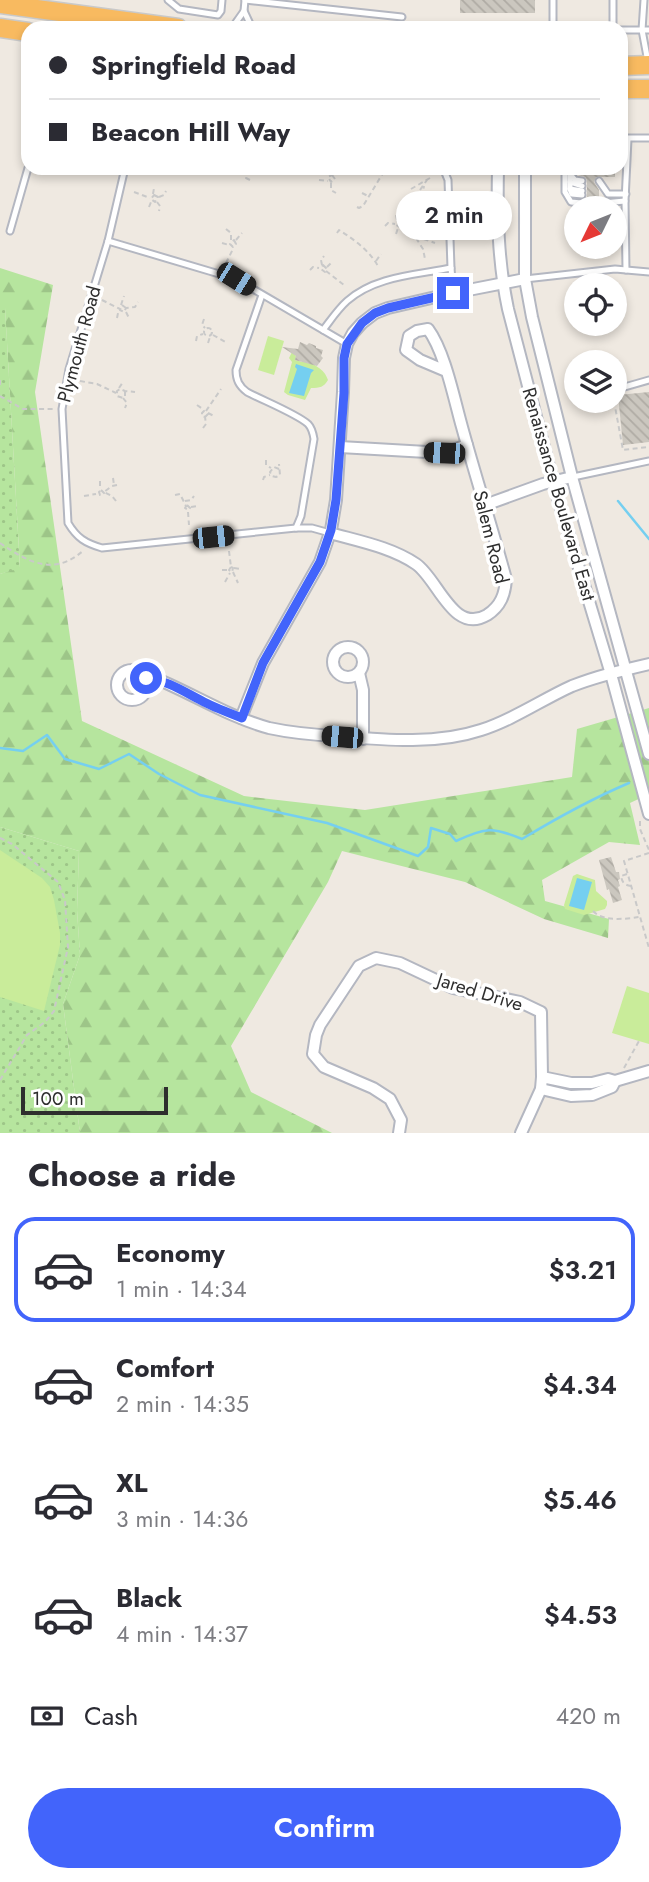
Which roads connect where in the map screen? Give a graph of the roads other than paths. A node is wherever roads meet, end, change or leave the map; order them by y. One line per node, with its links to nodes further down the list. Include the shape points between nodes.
1 (168, 0): 2 (lane, via 179,9 218,15)
2 (222, 0)
3 (245, 0): 10 (lane); 11 (lane)
4 (553, 0): 15 (lane)
5 (613, 0): 16 (lane)
6 (644, 0): 18 (lane)
7 (19, 3): 8 (highway); 9 (highway)
8 (0, 4)
9 (60, 6): 12 (highway)
10 (244, 11): 13 (lane); 14 (lane)
11 (402, 17)
12 (140, 21)
13 (237, 21)
14 (249, 21)
15 (553, 21)
16 (613, 21)
17 (0, 28): 19 (highway)
18 (645, 30): 20 (lane)
19 (21, 31)
20 (649, 65): 21 (highway)
21 (628, 66)
22 (628, 89): 23 (highway)
23 (649, 89)
24 (649, 138): 25 (lane)
25 (628, 139)
26 (26, 175): 39 (lane)
27 (123, 175): 40 (lane, Plymouth Road)
28 (445, 175): 42 (lane)
29 (498, 175): 46 (street, Renaissance Boulevard East)
30 (525, 175): 45 (street, Renaissance Boulevard East)
31 (567, 175): 36 (lane)
32 (569, 175): 33 (lane, via 570,186 582,189)
33 (572, 175)
34 (626, 175): 38 (lane)
35 (608, 194): 35 (lane, via 599,189); 37 (lane)
36 (567, 196)
37 (617, 196)
38 (626, 196)
39 (9, 231)
40 (108, 241): 48 (lane, via 236,279); 62 (lane, Plymouth Road, via 69,369 62,410 68,523 77,537)
41 (626, 259): 43 (lane)
42 (451, 268): 47 (lane); 49 (lane, via 392,278 368,288 345,302)
43 (626, 270): 44 (lane); 45 (lane)
44 (649, 272)
45 (525, 279): 46 (street); 57 (street, Renaissance Boulevard East)
46 (502, 284): 47 (street); 58 (street, Renaissance Boulevard East)
47 (453, 293): 50 (street, via 375,313)
48 (262, 295): 49 (lane); 60 (lane, via 236,376 241,388 301,419 313,432)
49 (323, 330): 50 (lane)
50 (347, 344): 55 (street)
51 (446, 371): 54 (street, Salem Road)
52 (649, 380): 53 (lane)
53 (627, 386)
54 (467, 445): 55 (street, via 444,453); 59 (street, Salem Road)
55 (340, 447): 61 (street)
56 (649, 461): 57 (lane)
57 (572, 477): 58 (street); 64 (street, Renaissance Boulevard East)
58 (553, 482): 59 (street); 66 (street, Renaissance Boulevard East)
59 (485, 505): 61 (street, Salem Road, via 506,579 502,600 477,619 466,619 448,605 417,564)
60 (296, 528): 61 (lane, Salem Road); 62 (lane, Salem Road, via 102,548)
61 (330, 533): 68 (street, via 320,562 263,663)
62 (89, 544)
63 (649, 664): 64 (street)
64 (626, 670): 66 (street); 70 (street, Renaissance Boulevard East)
65 (359, 673): 69 (street)
66 (611, 674): 69 (street, via 574,685 511,719 461,737); 71 (street, Renaissance Boulevard East)
67 (146, 678): 68 (street)
68 (242, 718): 69 (street, via 298,733)
69 (363, 738)
70 (649, 754)
71 (649, 814)
72 (649, 1071): 74 (street)
73 (542, 1077): 74 (street, via 572,1083); 75 (street, Jared Drive); 76 (street, Jared Drive, via 541,1012 520,1002 453,988 400,963 376,958 352,975 320,1025 313,1054 324,1067 390,1099 401,1120)
74 (615, 1081): 75 (street, via 612,1087 592,1095)
75 (541, 1089): 77 (street, Jared Drive)
76 (399, 1133)
77 (521, 1133)

